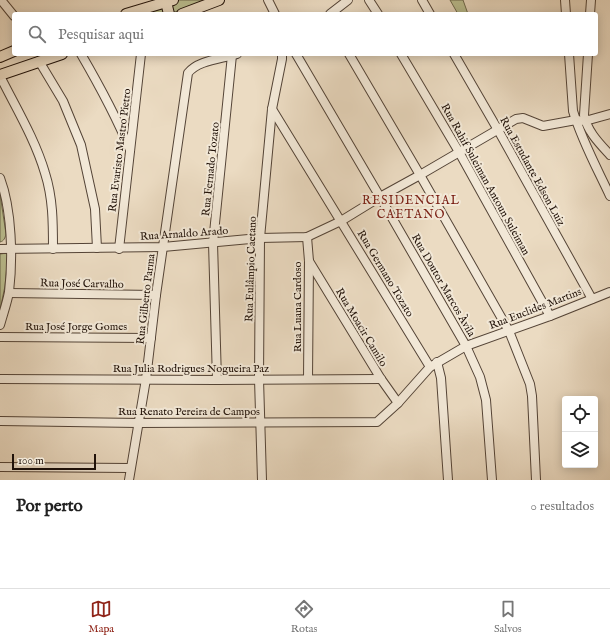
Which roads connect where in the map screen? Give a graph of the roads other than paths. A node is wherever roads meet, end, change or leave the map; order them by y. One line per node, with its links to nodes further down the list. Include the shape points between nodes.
1 (1, 0): 21 (street)
2 (220, 0): 13 (main road)
3 (264, 0): 14 (street)
4 (268, 0): 15 (street)
5 (348, 0): 16 (street)
6 (369, 0): 17 (street)
7 (422, 0): 18 (street)
8 (565, 0): 19 (street)
9 (591, 0): 20 (street)
10 (169, 1): 11 (main road); 12 (main road)
11 (133, 12)
12 (169, 12)
13 (187, 12)
14 (268, 12)
15 (274, 12)
16 (333, 12)
17 (377, 12)
18 (429, 12)
19 (566, 12)
20 (590, 12)
21 (12, 14)
22 (12, 52): 35 (main road)
23 (56, 56): 36 (main road)
24 (81, 56): 43 (street, via 102,90)
25 (141, 56): 43 (street, Rua Evaristo Mastro Pietro)
26 (231, 56): 54 (street, Rua Gilberto Parma, via 192,68 188,73)
27 (234, 56): 53 (street, Rua Fernado Tozato)
28 (284, 56): 38 (street, Rua Eulâmpio Caetano)
29 (297, 56): 49 (street, Rua Doutor Marcos Àvila)
30 (350, 56): 46 (street)
31 (402, 56): 44 (street, Rua Rahif Suleiman Antoun Suleiman)
32 (455, 56): 42 (street, Rua Estudante Edson Luiz)
33 (569, 56): 40 (street, via 573,111)
34 (588, 56): 41 (street)
35 (0, 57)
36 (39, 62): 37 (main road); 55 (street, via 63,101 81,145 95,209)
37 (1, 81): 58 (street, via 27,128 45,174 53,211)
38 (272, 109): 50 (street, Rua Germano Tozato); 52 (street, Rua Eulâmpio Caetano)
39 (610, 114): 41 (street, Rua Arnaldo Arado)
40 (576, 120): 41 (street, Rua Arnaldo Arado); 42 (street, Rua Arnaldo Arado, via 543,126 524,118 516,119); 48 (street)
41 (585, 120): 45 (street, via 589,130)
42 (498, 130): 44 (street, Rua Arnaldo Arado); 64 (street, Rua Estudante Edson Luiz)
43 (130, 151): 59 (street, Rua Evaristo Mastro Pietro)
44 (459, 152): 46 (street, Rua Arnaldo Arado); 65 (street, Rua Rahif Suleiman Antoun Suleiman)
45 (610, 155)
46 (420, 175): 49 (street, Rua Arnaldo Arado); 67 (street)
47 (0, 178): 57 (street, via 8,216)
48 (610, 196)
49 (380, 197): 50 (street, Rua Arnaldo Arado); 70 (street, Rua Doutor Marcos Àvila)
50 (341, 221): 51 (street, Rua Arnaldo Arado); 72 (street, Rua Germano Tozato)
51 (307, 236): 52 (street, Rua Arnaldo Arado); 60 (street, Rua Luana Cardoso)
52 (260, 238): 53 (street, Rua Arnaldo Arado); 76 (street, Rua Eulâmpio Caetano)
53 (213, 243): 54 (street, Rua Arnaldo Arado); 78 (street, Rua Fernado Tozato)
54 (163, 247): 59 (street, Rua Arnaldo Arado); 63 (street, Rua Gilberto Parma)
55 (97, 248): 58 (street, Rua Arnaldo Arado); 59 (street, Rua Arnaldo Arado)
56 (0, 249): 57 (street, Rua Arnaldo Arado)
57 (11, 249): 58 (street, Rua Arnaldo Arado); 62 (street)
58 (53, 249)
59 (119, 249)
60 (309, 261): 73 (street, Rua Luana Cardoso); 77 (street, Rua Moacir Camilo)
61 (610, 292): 64 (street, Rua Euclides Martins)
62 (8, 293): 63 (street, Rua José Carvalho); 66 (street)
63 (156, 295): 69 (street, Rua Gilberto Parma)
64 (592, 299): 65 (street, Rua Euclides Martins)
65 (550, 316): 67 (street, Rua Euclides Martins)
66 (0, 325)
67 (509, 331): 70 (street, Rua Euclides Martins); 90 (street, via 530,384)
68 (0, 337): 69 (street, Rua José Jorge Gomes)
69 (151, 338): 75 (street, Rua Gilberto Parma)
70 (466, 346): 71 (street, Rua Euclides Martins); 89 (street, Rua Doutor Marcos Àvila, via 480,377 486,400)
71 (437, 362): 72 (street, Rua Euclides Martins); 88 (street, via 442,378)
72 (430, 367): 79 (street, Rua Euclides Martins)
73 (308, 378): 76 (street, Rua Julia Rodrigues Nogueira Paz); 77 (street, Rua Julia Rodrigues Nogueira Paz)
74 (0, 379): 75 (street, Rua Julia Rodrigues Nogueira Paz)
75 (146, 379): 78 (street, Rua Julia Rodrigues Nogueira Paz); 81 (street, Rua Gilberto Parma)
76 (259, 379): 78 (street, Rua Julia Rodrigues Nogueira Paz); 82 (street, Rua Eulâmpio Caetano)
77 (381, 379): 79 (street, Rua Moacir Camilo)
78 (217, 380)
79 (398, 403): 83 (street, Rua Euclides Martins)
80 (0, 421): 81 (street, Rua Renato Pereira de Campos)
81 (138, 422): 82 (street, Rua Renato Pereira de Campos); 85 (street, Rua Gilberto Parma)
82 (261, 422): 83 (street, Rua Renato Pereira de Campos); 87 (street, Rua Eulâmpio Caetano)
83 (377, 422)
84 (0, 467): 85 (street)
85 (130, 468): 86 (street, Rua Gilberto Parma)
86 (129, 480)
87 (262, 480)
88 (448, 480)
89 (492, 480)
90 (536, 480)

